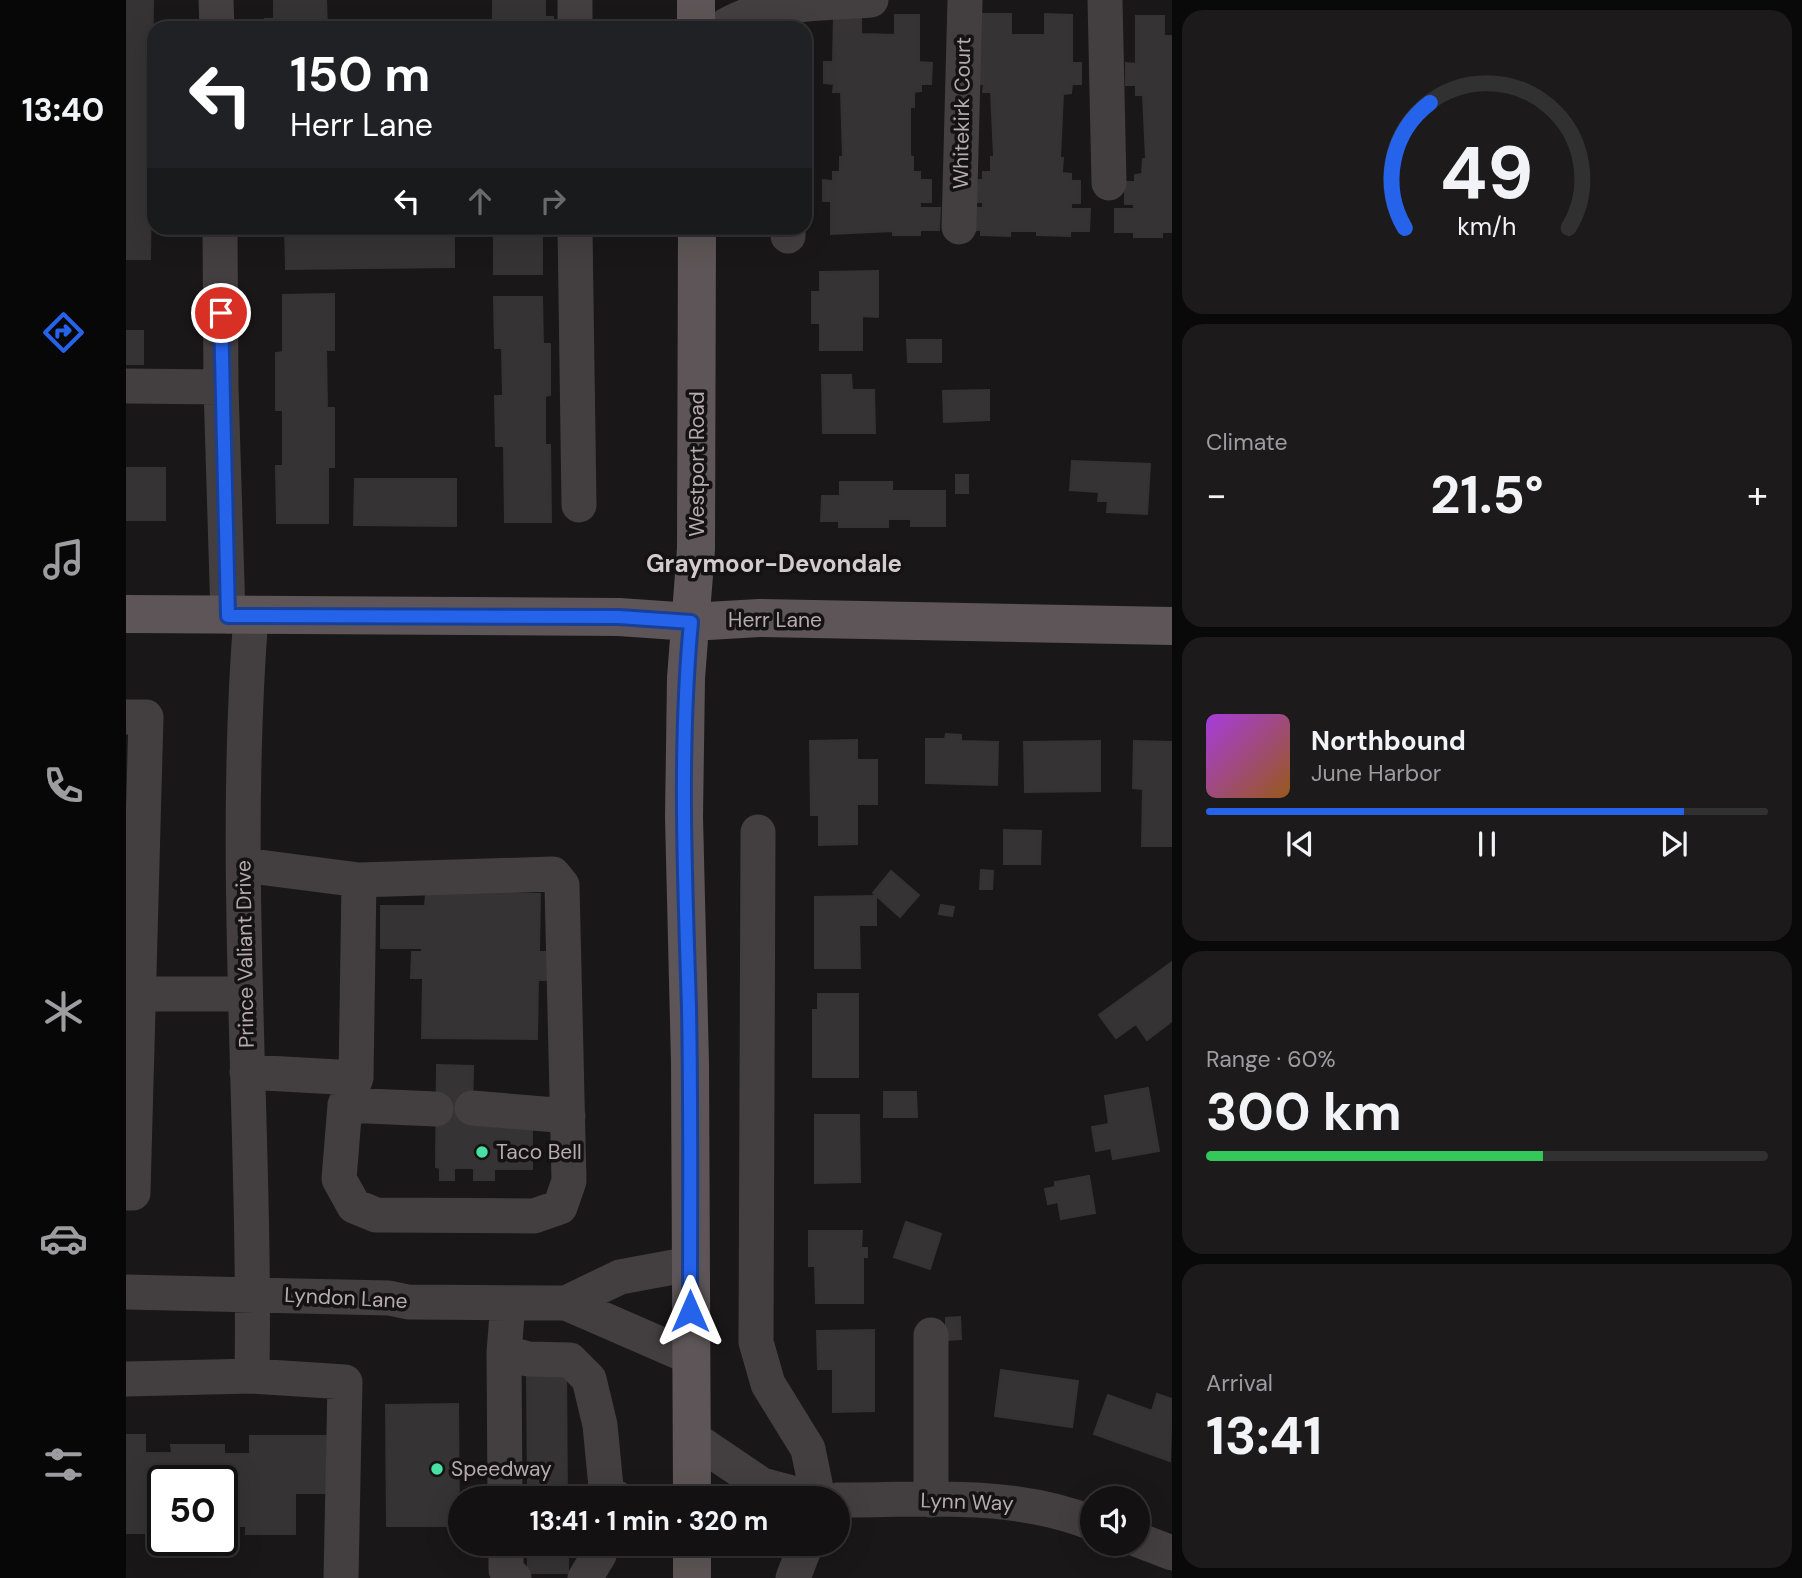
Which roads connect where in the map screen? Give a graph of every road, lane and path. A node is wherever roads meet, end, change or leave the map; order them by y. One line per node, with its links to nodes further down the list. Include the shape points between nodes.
1 (216, 0): 8 (street)
2 (575, 0): 9 (street)
3 (696, 0): 10 (main road)
4 (870, 0): 7 (street)
5 (965, 0): 13 (street, Whitekirk Court)
6 (1105, 0): 12 (street)
7 (791, 11): 11 (street)
8 (217, 21)
9 (575, 21)
10 (696, 21)
11 (734, 21)
12 (1109, 183)
13 (959, 227)
14 (220, 235): 18 (street, Prince Valiant Drive)
15 (575, 235): 19 (street)
16 (697, 235): 22 (main road, Westport Road, via 696,550)
17 (126, 386): 18 (street)
18 (221, 387): 21 (street, Prince Valiant Drive)
19 (579, 505)
20 (126, 614): 21 (main road, Herr Lane)
21 (240, 616): 22 (main road, Herr Lane, via 619,617); 26 (street, Prince Valiant Drive, via 246,687)
22 (691, 622): 23 (main road, Herr Lane, via 759,618); 36 (main road, Westport Road, via 684,817)
23 (1172, 626)
24 (126, 717): 28 (street, via 146,717)
25 (758, 832): 51 (street, via 756,1342 768,1384 808,1449)
26 (244, 865): 27 (street); 29 (street, Prince Valiant Drive)
27 (359, 880): 31 (street); 34 (street, via 553,874 562,885)
28 (133, 994): 29 (street); 35 (street, via 133,1193)
29 (245, 994): 30 (street, Prince Valiant Drive)
30 (247, 1072): 31 (street); 38 (street, Prince Valiant Drive)
31 (351, 1092): 33 (street); 34 (street, via 339,1179 354,1206 376,1215 534,1216 560,1207 569,1181)
32 (472, 1108): 34 (street)
33 (436, 1109)
34 (568, 1116)
35 (126, 1193)
36 (690, 1264): 40 (street, Lyndon Lane, via 620,1277); 43 (main road, Westport Road)
37 (126, 1292): 38 (street, Lyndon Lane)
38 (253, 1293): 39 (street, Lyndon Lane); 44 (street, Prince Valiant Drive)
39 (508, 1303): 40 (street, Lyndon Lane); 42 (street)
40 (566, 1303): 43 (street, Lyndon Lane)
41 (931, 1335): 53 (street)
42 (505, 1352): 47 (street); 48 (street, via 528,1359 570,1360 589,1379 600,1425)
43 (690, 1357): 46 (main road, Westport Road)
44 (252, 1376): 45 (street); 60 (street, via 345,1382)
45 (126, 1379)
46 (691, 1437): 49 (main road, Westport Road); 50 (street)
47 (505, 1486)
48 (606, 1486)
49 (692, 1486)
50 (766, 1486)
51 (816, 1486)
52 (850, 1500): 53 (street, Lynn Way)
53 (931, 1500): 54 (street, Lynn Way, via 1017,1502)
54 (1080, 1518)
55 (1150, 1545): 56 (street)
56 (1172, 1553)
57 (506, 1556): 61 (street, via 506,1570)
58 (598, 1556): 62 (street)
59 (801, 1556): 63 (street)
60 (341, 1578)
61 (514, 1578)
62 (585, 1578)
63 (793, 1578)

